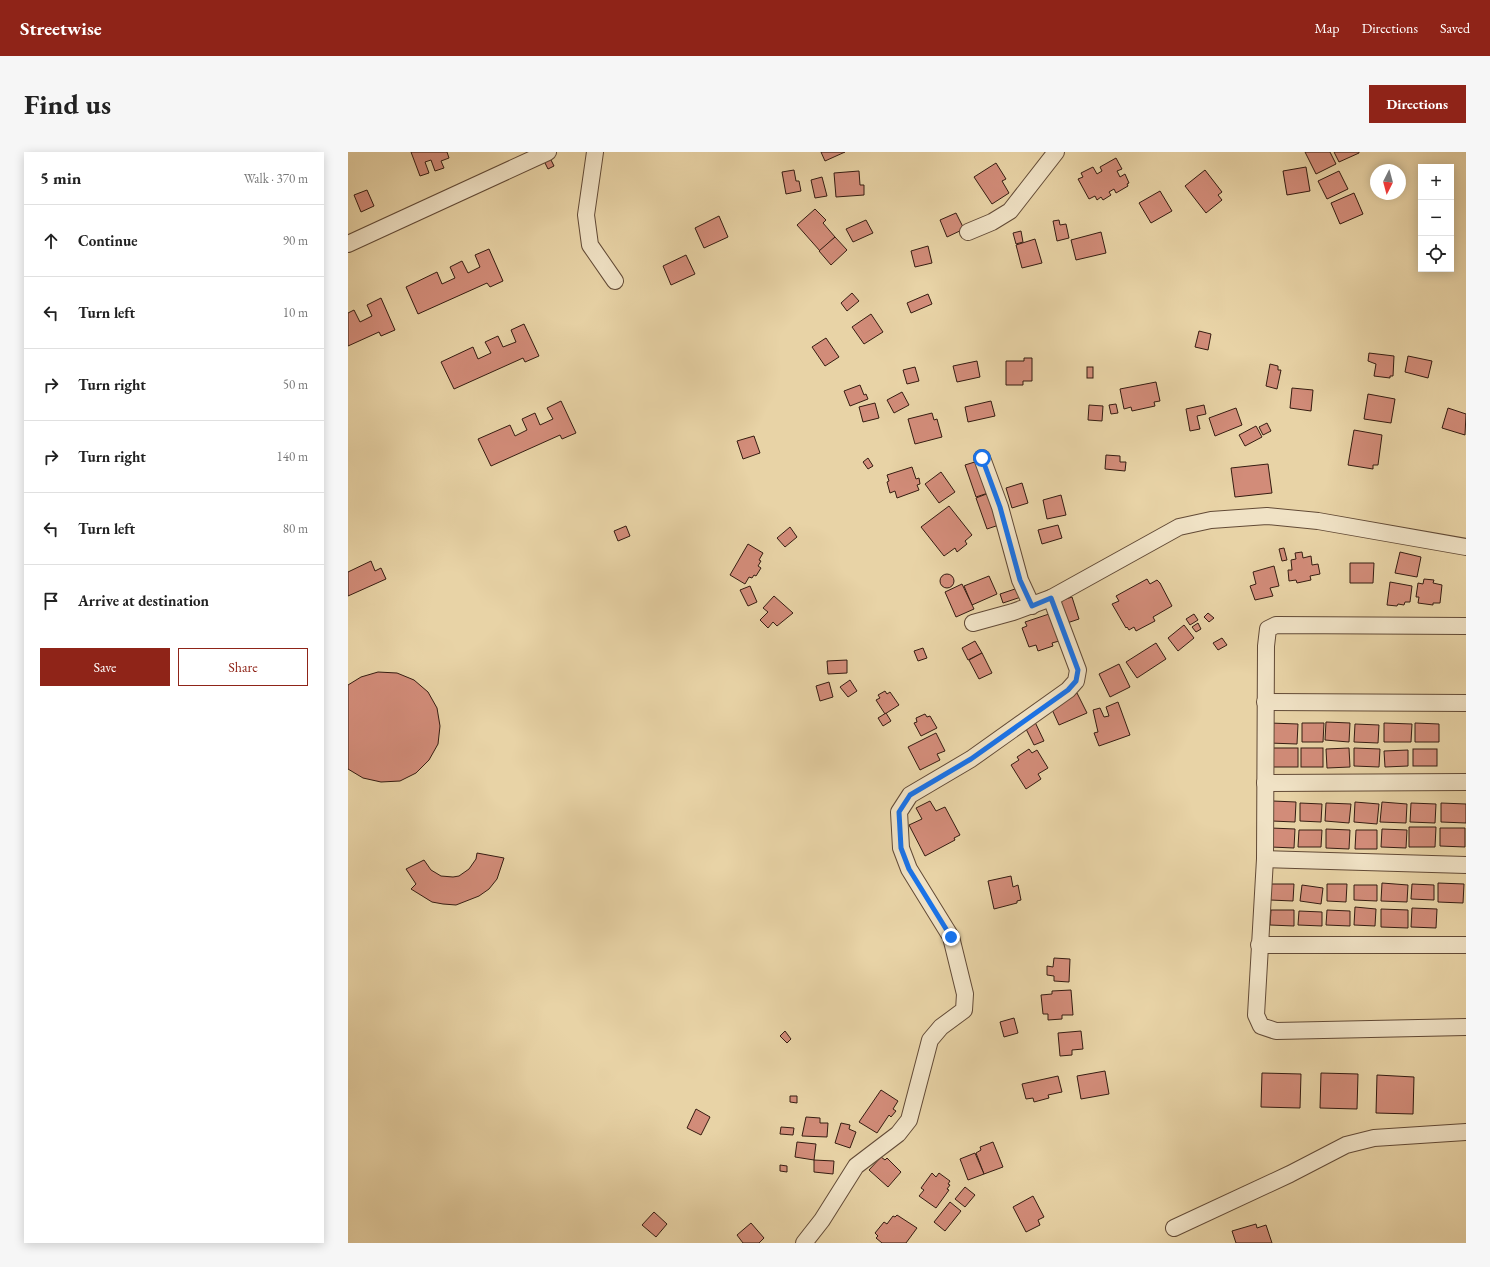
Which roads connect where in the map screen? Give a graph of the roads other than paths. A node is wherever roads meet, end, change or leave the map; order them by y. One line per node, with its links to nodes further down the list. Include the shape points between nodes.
1 (548, 152): 5 (street)
2 (595, 152): 6 (street, via 586,215 590,245)
3 (1056, 152): 4 (street, via 1010,211)
4 (968, 232)
5 (348, 244)
6 (615, 281)
7 (982, 458): 10 (street, via 1000,507 1020,580)
8 (1466, 547): 9 (street, via 1318,521 1266,516 1211,520 1179,527)
9 (1051, 598): 10 (street); 24 (street, via 1078,670 1076,681 1068,690 971,759 910,795 899,812 901,848 909,869 951,937 965,994 964,1010 941,1027 930,1040 909,1120 898,1134 856,1166 822,1220)
10 (1032, 606): 11 (street)
11 (973, 623)
12 (1466, 626): 13 (street, via 1276,625 1268,629 1266,636)
13 (1265, 702): 14 (street); 16 (street)
14 (1466, 703)
15 (1466, 782): 16 (street)
16 (1265, 783): 17 (street)
17 (1265, 859): 18 (street); 20 (street)
18 (1466, 865)
19 (1466, 945): 20 (street)
20 (1259, 946): 21 (street, via 1256,1015 1261,1026 1276,1031)
21 (1466, 1027)
22 (1466, 1132): 23 (street, via 1374,1138 1346,1145)
23 (1174, 1228)
24 (804, 1243)

